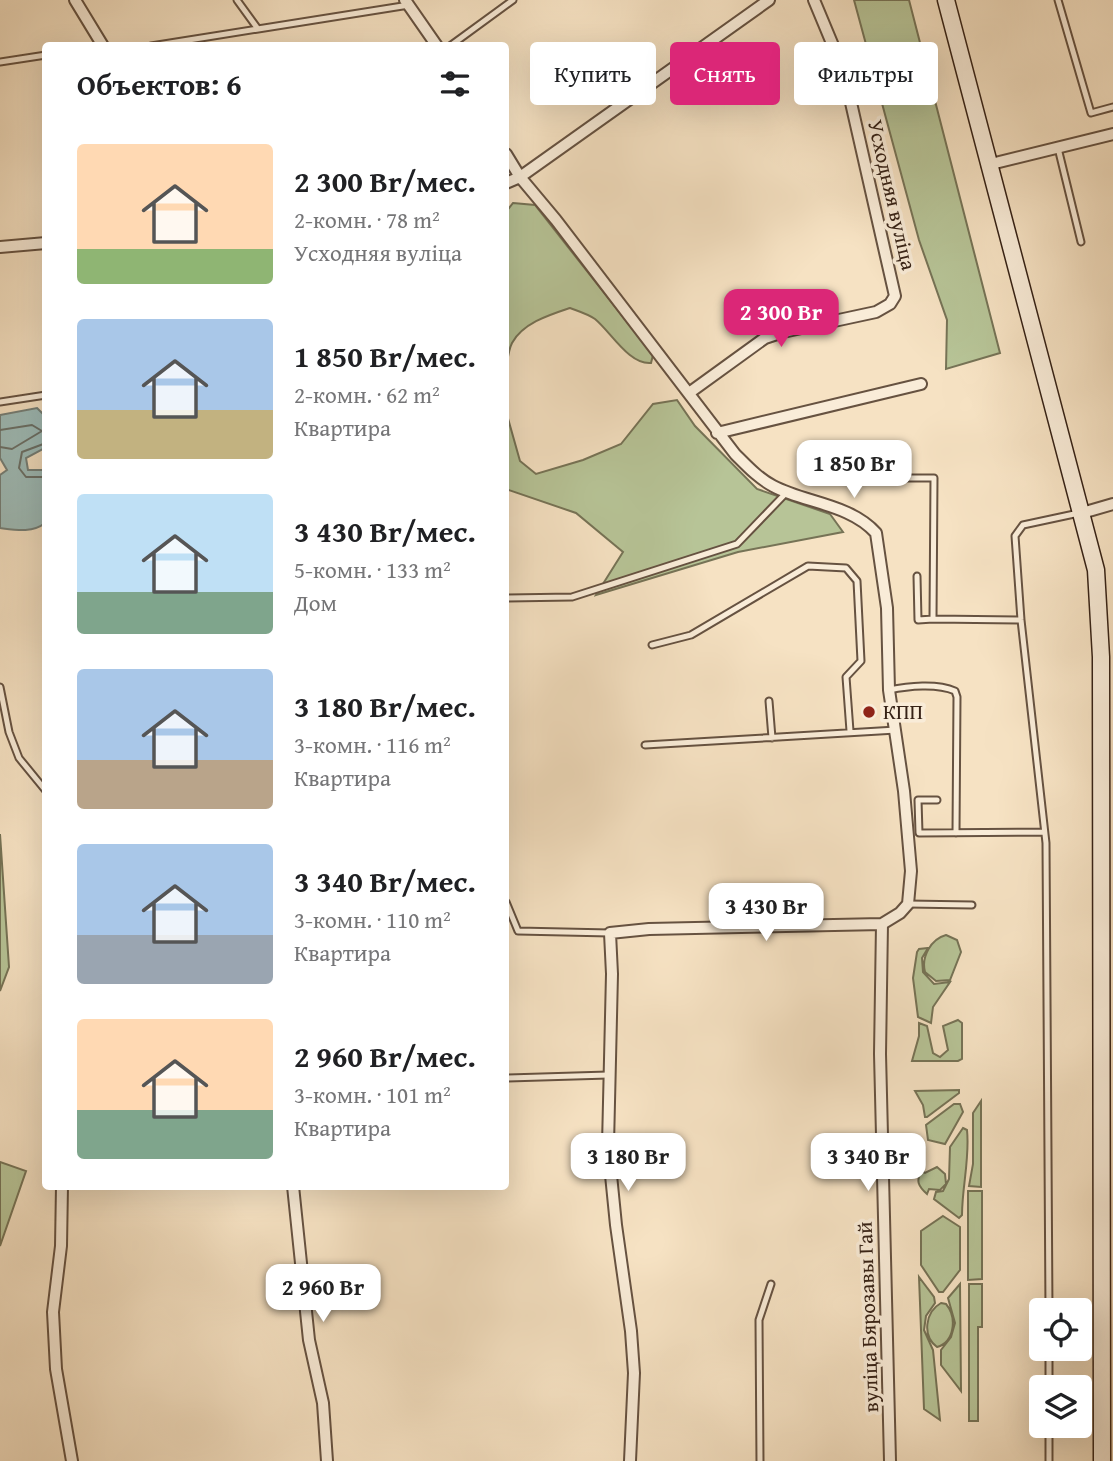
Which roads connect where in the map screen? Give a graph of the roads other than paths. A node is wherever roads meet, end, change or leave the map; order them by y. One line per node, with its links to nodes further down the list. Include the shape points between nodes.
1 (75, 0): 10 (street)
2 (237, 0): 9 (lane)
3 (513, 0): 13 (lane)
4 (769, 0): 21 (street)
5 (814, 0): 27 (street, Усходняя вуліца, via 844,72 895,296 876,312 765,338)
6 (946, 0): 20 (main road)
7 (1058, 0): 16 (lane, via 1091,113)
8 (407, 3): 9 (lane); 12 (street)
9 (258, 29): 11 (lane)
10 (101, 42)
11 (176, 42)
12 (434, 42)
13 (455, 42)
14 (42, 56): 15 (lane)
15 (0, 62)
16 (1113, 107)
17 (1113, 134): 18 (street)
18 (1058, 148): 20 (street); 23 (lane)
19 (509, 159): 21 (street)
20 (987, 165): 34 (main road)
21 (520, 177): 22 (street); 27 (street)
22 (509, 182)
23 (1081, 242)
24 (42, 243): 25 (street)
25 (0, 247)
26 (921, 384): 30 (street)
27 (689, 393): 30 (street)
28 (42, 396): 29 (lane)
29 (0, 402)
30 (717, 433): 32 (street, via 755,474)
31 (857, 478): 37 (lane, via 934,478)
32 (787, 491): 36 (lane, via 737,544 572,597); 41 (street, via 841,510 876,533 887,608)
33 (1113, 504): 34 (street)
34 (1082, 513): 38 (lane, via 1023,525 1015,536); 51 (main road, via 1096,570 1100,615)
35 (917, 576): 37 (lane, via 918,620)
36 (509, 598)
37 (933, 620): 38 (lane)
38 (1021, 620): 50 (lane)
39 (652, 645): 44 (lane, via 691,635 808,566 846,568 857,581 861,661 846,677)
40 (0, 687): 47 (lane, via 19,758)
41 (889, 690): 43 (street); 49 (lane, via 955,691)
42 (769, 701): 45 (lane)
43 (896, 730): 44 (lane); 52 (street, via 910,840)
44 (850, 731): 45 (lane)
45 (772, 738): 46 (lane)
46 (645, 745)
47 (42, 786)
48 (937, 800): 49 (lane, via 918,800 919,833)
49 (956, 832): 50 (lane)
50 (1044, 832): 63 (lane)
51 (1107, 848): 61 (main road)
52 (908, 904): 53 (lane); 55 (street)
53 (972, 905)
54 (509, 909): 56 (lane, via 518,930)
55 (882, 924): 56 (street); 69 (street, вуліца Бярозавы Гай, via 880,1054)
56 (610, 933): 57 (street)
57 (608, 1075): 58 (lane); 67 (street, via 608,1145 634,1374)
58 (509, 1078)
59 (62, 1190): 65 (street, via 54,1312 56,1368)
60 (293, 1190): 66 (street)
61 (1108, 1282): 71 (main road)
62 (771, 1284): 68 (lane, via 759,1320)
63 (1049, 1298)
64 (1049, 1438): 70 (lane)
65 (72, 1461)
66 (327, 1461)
67 (630, 1461)
68 (760, 1461)
69 (890, 1461)
70 (1049, 1461)
71 (1102, 1461)

